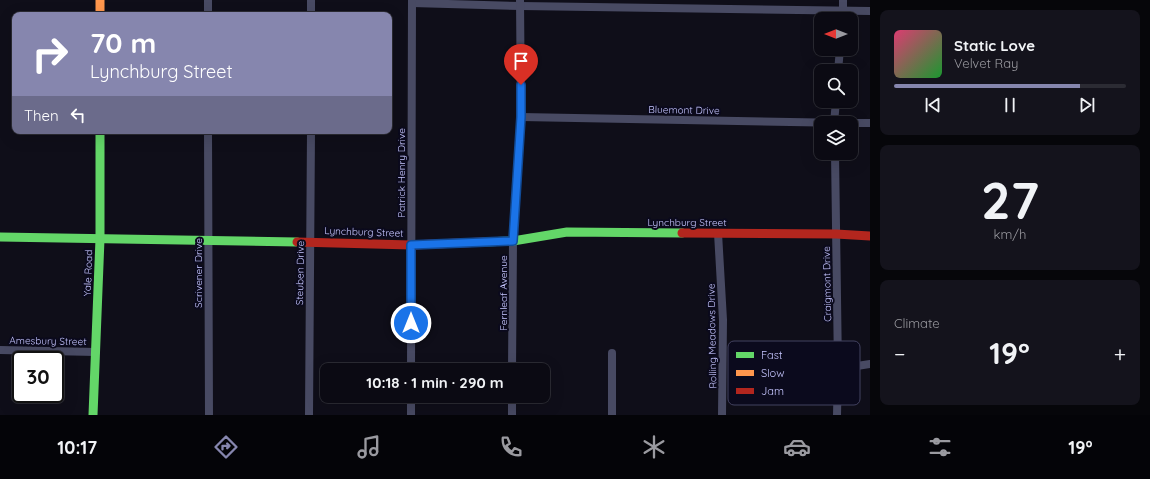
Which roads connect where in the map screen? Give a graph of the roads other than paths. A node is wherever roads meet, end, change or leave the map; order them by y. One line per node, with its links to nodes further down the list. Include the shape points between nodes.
1 (100, 0): 8 (street)
2 (208, 0): 9 (street)
3 (311, 0): 10 (street)
4 (843, 0): 11 (street)
5 (412, 1): 6 (street); 30 (street, Patrick Henry Drive)
6 (520, 3): 13 (street); 14 (street, Fernleaf Avenue)
7 (870, 11): 12 (street)
8 (100, 12)
9 (208, 12)
10 (311, 12)
11 (843, 12)
12 (858, 13)
13 (814, 14)
14 (521, 117): 15 (street, Bluemont Drive); 28 (street, Fernleaf Avenue)
15 (814, 123)
16 (858, 123): 17 (street)
17 (870, 124)
18 (100, 134): 26 (street, Yale Road)
19 (208, 134): 27 (street, Scrivener Drive)
20 (311, 134): 29 (street, Steuben Drive)
21 (835, 160): 23 (street, Craigmont Drive)
22 (718, 233): 23 (street, Lynchburg Street); 28 (street, Lynchburg Street, via 567,232); 48 (street, Rolling Meadows Drive, via 723,320)
23 (836, 234): 24 (street, Lynchburg Street); 31 (street, Craigmont Drive)
24 (870, 236)
25 (0, 237): 26 (street, Lynchburg Street)
26 (100, 239): 27 (street, Lynchburg Street); 33 (street, Yale Road)
27 (208, 240): 29 (street, Lynchburg Street); 43 (street, Scrivener Drive)
28 (513, 241): 30 (street, Lynchburg Street); 36 (street, Fernleaf Avenue)
29 (311, 242): 30 (street, Lynchburg Street); 44 (street, Steuben Drive)
30 (411, 245): 35 (street, Patrick Henry Drive)
31 (838, 341)
32 (0, 350): 33 (street, Amesbury Street)
33 (96, 352): 42 (street, Yale Road)
34 (612, 353): 47 (street)
35 (411, 363)
36 (512, 363)
37 (870, 364): 38 (street)
38 (860, 366)
39 (411, 403): 45 (street)
40 (512, 403): 46 (street)
41 (837, 405): 49 (street, Craigmont Drive)
42 (93, 415)
43 (209, 415)
44 (309, 415)
45 (411, 415)
46 (512, 415)
47 (612, 415)
48 (722, 415)
49 (837, 415)

